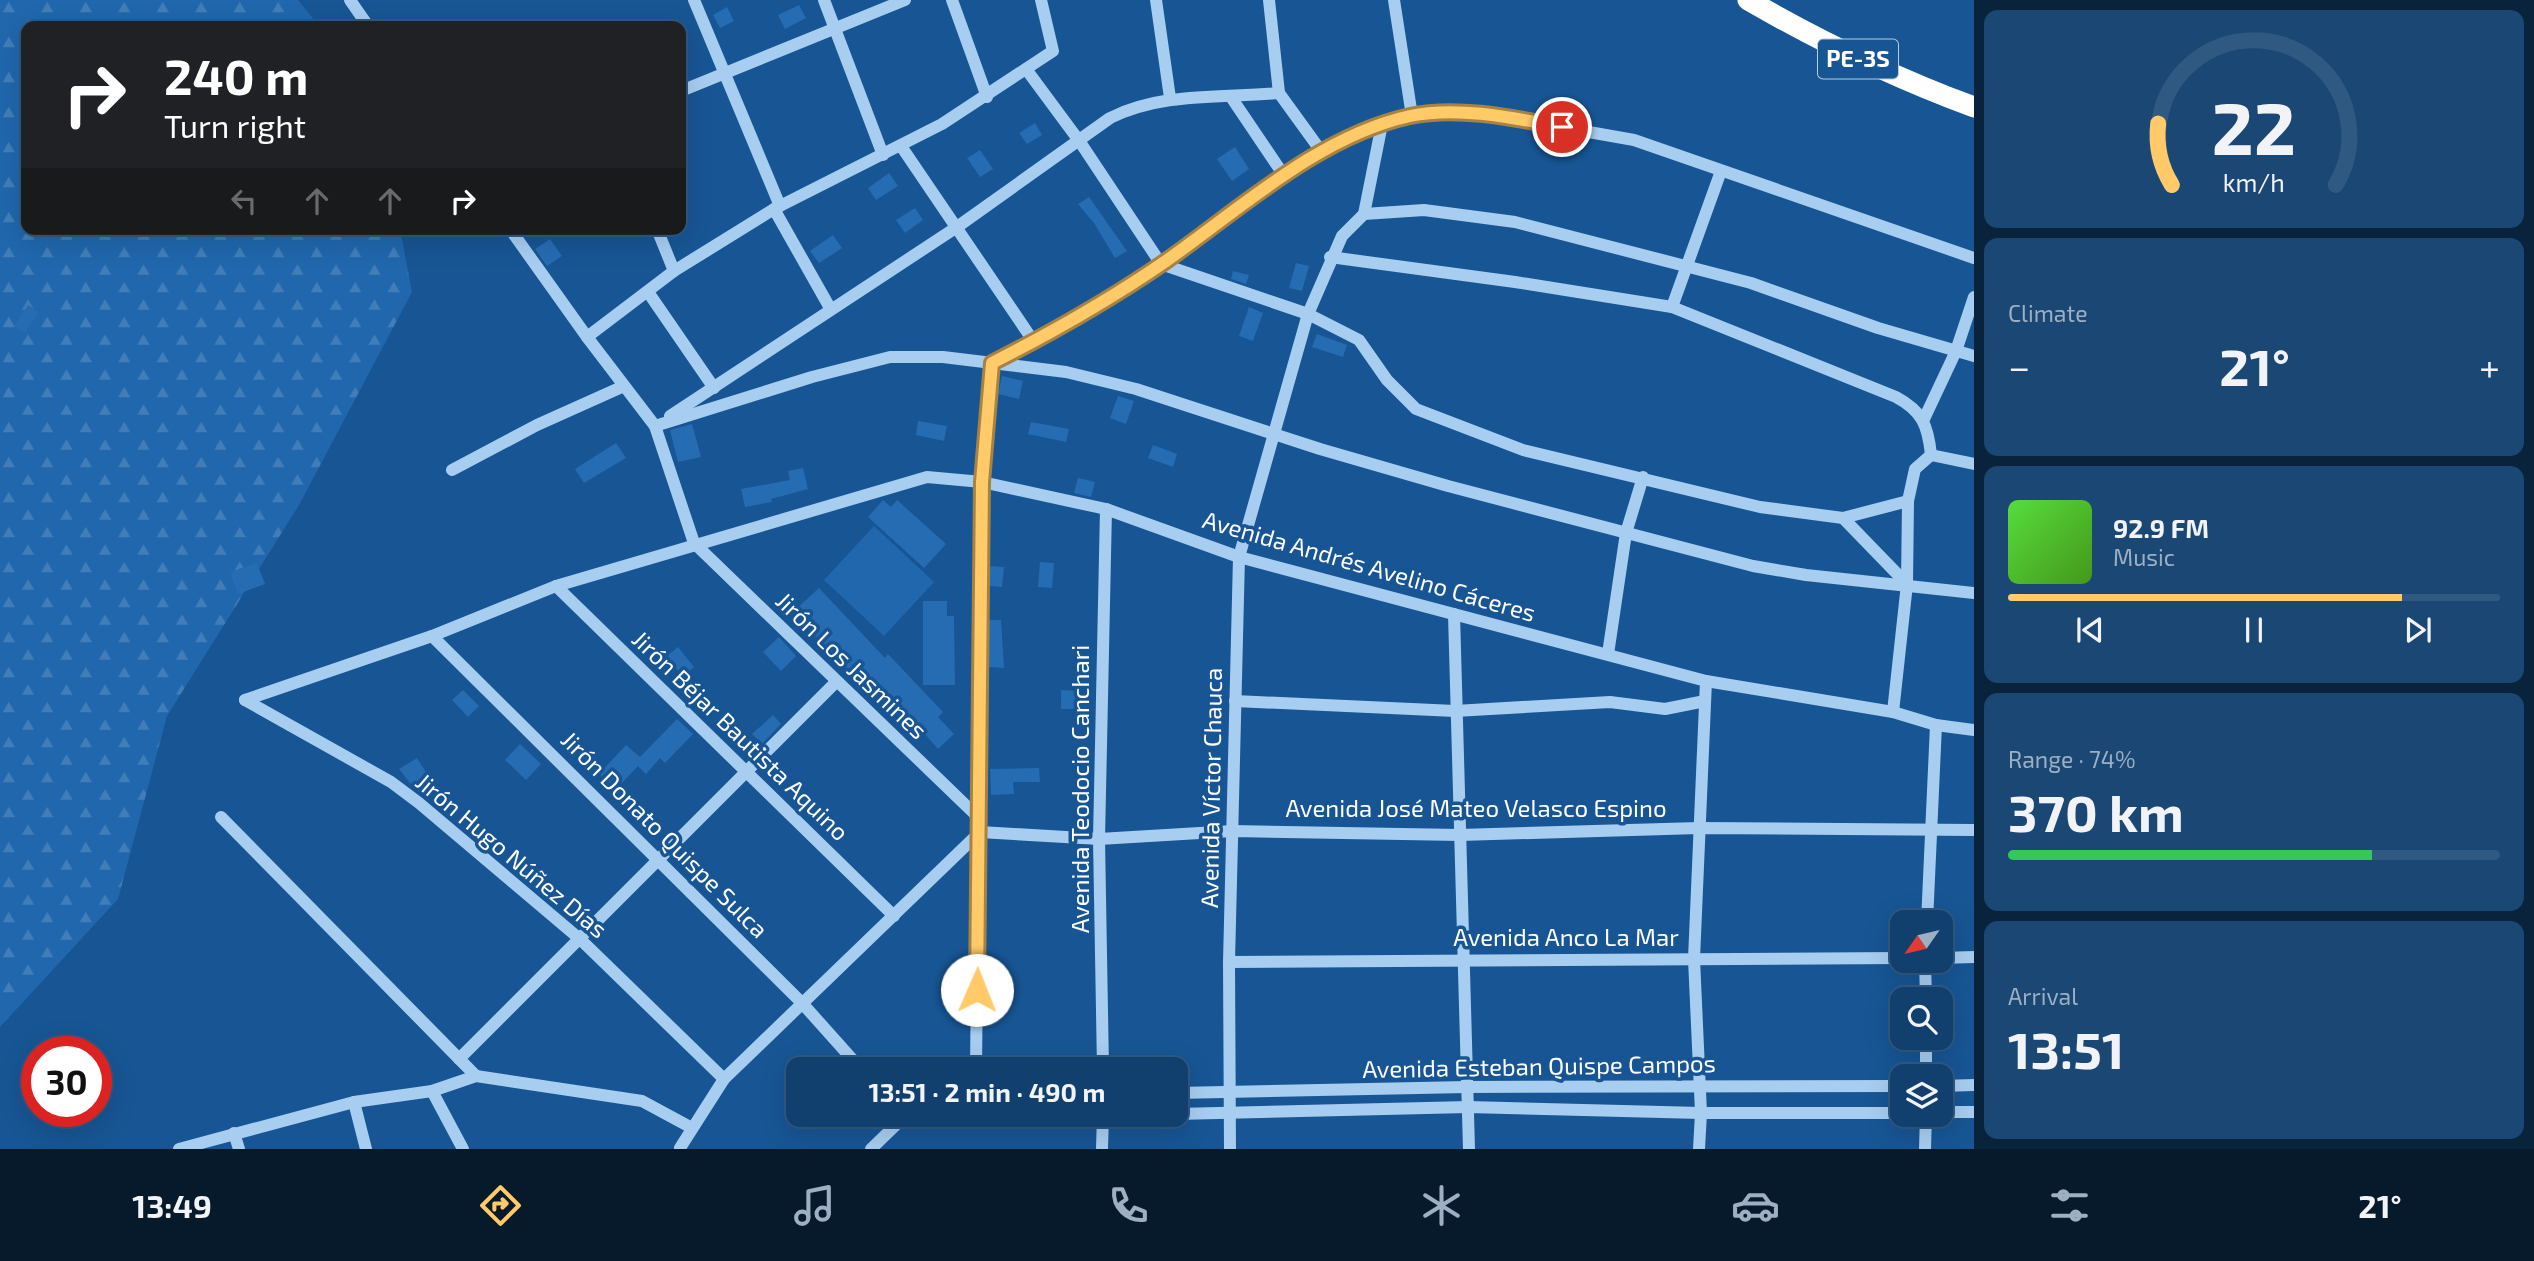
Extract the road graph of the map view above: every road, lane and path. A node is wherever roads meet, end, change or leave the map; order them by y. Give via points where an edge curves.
1 (350, 0) edge
2 (694, 0) edge
3 (824, 0) edge
4 (905, 0) edge
5 (952, 0) edge
6 (1041, 0) edge
7 (1156, 0) edge
8 (1269, 0) edge
9 (1394, 0) edge
10 (1748, 0) edge
11 (365, 21) edge
12 (836, 28) junction
13 (1026, 69) junction
14 (726, 73) junction
15 (686, 89) edge
16 (1279, 93) junction
17 (987, 97) junction
18 (1231, 97) junction
19 (1170, 98) junction
20 (1974, 107) edge
21 (1412, 116) junction
22 (1382, 124) junction
23 (1080, 142) junction
24 (901, 146) junction
25 (1321, 151) junction
26 (883, 155) junction
27 (1721, 171) junction
28 (1285, 177) junction
29 (777, 207) junction
30 (1364, 214) junction
31 (957, 227) junction
32 (514, 235) edge
33 (659, 235) edge
34 (1330, 257) junction
35 (1974, 258) edge
36 (1161, 264) junction
37 (1685, 266) junction
38 (674, 271) junction
39 (648, 292) junction
40 (1974, 297) edge
41 (1672, 307) junction
42 (830, 309) junction
43 (1308, 314) junction
44 (587, 337) junction
45 (1034, 342) junction
46 (1956, 351) junction
47 (1974, 356) edge
48 (992, 363) junction
49 (624, 386) junction
50 (714, 388) junction
51 (1924, 419) junction
52 (655, 426) junction
53 (1276, 432) junction
54 (1931, 454) junction
55 (1974, 464) edge
56 (452, 470) dead end
57 (1643, 477) junction
58 (982, 482) junction
59 (1908, 501) junction
60 (1106, 509) junction
61 (1843, 518) junction
62 (1626, 533) junction
63 (694, 543) junction
64 (1239, 557) junction
65 (1907, 584) junction
66 (556, 586) junction
67 (1974, 593) edge
68 (1454, 614) junction
69 (432, 636) junction
70 (1608, 654) junction
71 (1706, 681) junction
72 (836, 682) junction
73 (245, 700) joint
74 (1235, 701) junction
75 (1705, 701) junction
76 (1455, 711) junction
77 (1893, 712) junction
78 (1936, 725) junction
79 (1974, 730) edge
80 (747, 769) junction
81 (221, 817) dead end
82 (979, 818) junction
83 (1699, 828) junction
84 (1974, 830) edge
85 (1233, 831) junction
86 (980, 832) junction
87 (1932, 832) junction
88 (1460, 835) junction
89 (1099, 839) junction
90 (659, 858) junction
91 (1928, 910) edge
92 (894, 916) junction
93 (581, 940) junction
94 (1974, 957) edge
95 (1466, 958) junction
96 (1890, 958) edge
97 (1953, 958) edge
98 (1694, 959) junction
99 (1229, 962) junction
100 (802, 1003) junction
101 (850, 1057) edge
102 (975, 1057) edge
103 (1103, 1057) edge
104 (459, 1059) junction
105 (476, 1076) junction
106 (724, 1079) junction
107 (1974, 1085) edge
108 (1699, 1086) junction
109 (1890, 1086) edge
110 (1953, 1086) edge
111 (1467, 1087) junction
112 (432, 1091) junction
113 (1188, 1093) edge
114 (1229, 1093) junction
115 (354, 1102) junction
116 (1468, 1107) junction
117 (1890, 1112) edge
118 (1953, 1112) edge
119 (1974, 1112) edge
120 (1230, 1113) junction
121 (1700, 1113) junction
122 (1188, 1114) edge
123 (893, 1127) edge
124 (1103, 1127) edge
125 (1926, 1127) edge
126 (692, 1128) junction
127 (234, 1133) junction
128 (179, 1149) edge
129 (239, 1149) edge
130 (366, 1149) edge
131 (463, 1149) edge
132 (676, 1149) edge
133 (871, 1149) edge
134 (1102, 1149) edge
135 (1230, 1149) edge
136 (1469, 1149) edge
137 (1699, 1149) edge
138 (1925, 1149) edge

1 - 11 street
2 - 14 street
3 - 12 street
4 - 12 street
5 - 17 street
6 - 13 street via 1053,51
7 - 19 street
8 - 16 street
9 - 21 street
10 - 20 highway, PE-3S via 1903,81
12 - 14 street
12 - 26 street
13 - 17 street
13 - 23 street
14 - 15 street
14 - 29 street
16 - 18 street
16 - 25 street
17 - 24 street
18 - 19 street
18 - 28 street
19 - 23 street via 1137,105 1110,118
21 - 22 street
21 - 27 street via 1454,113 1634,140
22 - 25 street
22 - 30 street
23 - 31 street
23 - 36 street
24 - 26 street
24 - 31 street
25 - 28 street
26 - 29 street
27 - 35 street
27 - 37 street
28 - 36 street
29 - 38 street
29 - 42 street
30 - 34 street, Avenida Víctor Chauca via 1342,236
30 - 37 street via 1424,210 1515,222
31 - 42 street
31 - 45 street
32 - 44 street
33 - 38 street
34 - 41 street
34 - 43 street, Avenida Víctor Chauca
36 - 43 street
36 - 45 street
37 - 41 street
37 - 46 street via 1751,283
38 - 39 street
39 - 44 street
39 - 50 street
40 - 46 street
41 - 51 street via 1896,397 1915,407
42 - 50 street
43 - 53 street, Avenida Víctor Chauca
43 - 57 street via 1359,340 1387,380 1416,409 1523,450
44 - 49 street
45 - 48 street
46 - 47 street
46 - 51 street
48 - 52 street via 890,356
48 - 53 street via 1066,372 1136,389
48 - 58 street
49 - 52 street
49 - 56 street
50 - 52 street
51 - 54 street
52 - 63 street
53 - 62 street via 1448,486
53 - 64 street, Avenida Víctor Chauca
54 - 55 street
54 - 59 street via 1915,469
57 - 61 street via 1760,507
57 - 62 street
58 - 60 street, Avenida Andrés Avelino Cáceres
58 - 63 street, Avenida Andrés Avelino Cáceres via 927,477
58 - 82 street
59 - 61 street
59 - 65 street
60 - 64 street, Avenida Andrés Avelino Cáceres
60 - 89 street, Avenida Teodocio Canchari
61 - 65 street
62 - 65 street via 1753,566 1874,584
62 - 70 street
63 - 66 street, Avenida Andrés Avelino Cáceres
63 - 72 street, Jirón Los Jasmines
64 - 68 street, Avenida Andrés Avelino Cáceres
64 - 74 street, Avenida Víctor Chauca
65 - 67 street
65 - 77 street
66 - 69 street, Avenida Andrés Avelino Cáceres
66 - 80 street, Jirón Béjar Bautista Aquino
68 - 70 street, Avenida Andrés Avelino Cáceres
68 - 76 street
69 - 73 street, Avenida Andrés Avelino Cáceres
69 - 90 street, Jirón Donato Quispe Sulca
70 - 71 street, Avenida Andrés Avelino Cáceres
71 - 75 street
71 - 77 street, Avenida Andrés Avelino Cáceres
72 - 80 street
72 - 82 street, Jirón Los Jasmines
73 - 93 street, Jirón Hugo Núñez Días via 391,782
74 - 76 street
74 - 85 street, Avenida Víctor Chauca
75 - 76 street via 1665,709 1610,702
75 - 83 street
76 - 88 street
77 - 78 street, Avenida Andrés Avelino Cáceres
78 - 79 street, Avenida Andrés Avelino Cáceres
78 - 87 street
80 - 90 street
80 - 92 street, Jirón Béjar Bautista Aquino
81 - 104 street
82 - 86 street
83 - 87 street, Avenida José Mateo Velasco Espino
83 - 88 street, Avenida José Mateo Velasco Espino
83 - 98 street
84 - 87 street, Avenida José Mateo Velasco Espino
85 - 88 street, Avenida José Mateo Velasco Espino
85 - 89 street, Avenida José Mateo Velasco Espino
85 - 99 street, Avenida Víctor Chauca
86 - 89 street, Avenida José Mateo Velasco Espino
86 - 92 street
86 - 102 street
87 - 91 street
88 - 95 street
89 - 103 street, Avenida Teodocio Canchari
90 - 93 street
90 - 100 street, Jirón Donato Quispe Sulca
92 - 100 street
93 - 104 street
93 - 106 street, Jirón Hugo Núñez Días
94 - 97 street
95 - 98 street, Avenida Anco La Mar
95 - 99 street, Avenida Anco La Mar
95 - 111 street
96 - 98 street, Avenida Anco La Mar
98 - 108 street
99 - 114 street, Avenida Víctor Chauca
100 - 101 street, Jirón Donato Quispe Sulca
100 - 106 street
104 - 105 street
105 - 112 street
105 - 126 street via 642,1101
106 - 126 street
107 - 110 street
108 - 109 street, Avenida Esteban Quispe Campos
108 - 111 street, Avenida Esteban Quispe Campos
108 - 121 street
111 - 114 street, Avenida Esteban Quispe Campos
111 - 116 street
112 - 115 street
112 - 131 street
113 - 114 street, Avenida Esteban Quispe Campos
114 - 120 street, Avenida Víctor Chauca
115 - 127 street
115 - 130 street
116 - 120 street
116 - 121 street
116 - 136 street
117 - 121 street
118 - 119 street
120 - 122 street
120 - 135 street, Avenida Víctor Chauca
121 - 137 street
123 - 133 street
124 - 134 street
125 - 138 street
126 - 132 street
127 - 128 street
127 - 129 street

